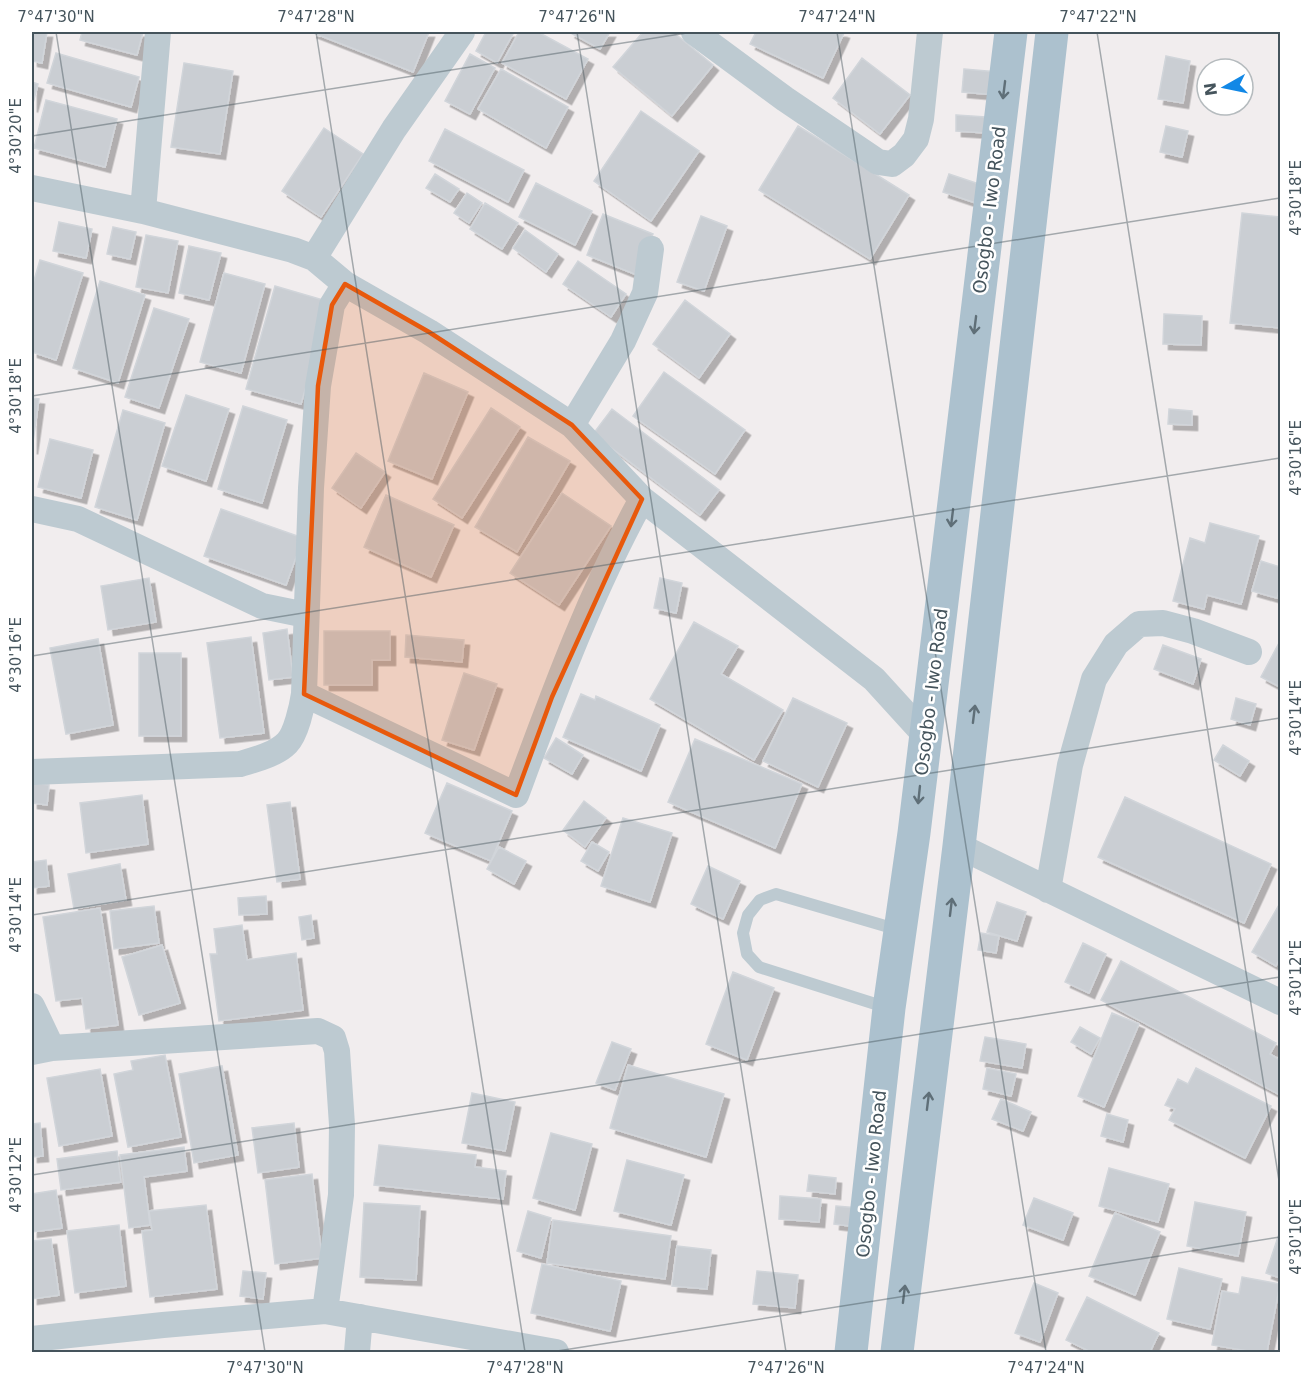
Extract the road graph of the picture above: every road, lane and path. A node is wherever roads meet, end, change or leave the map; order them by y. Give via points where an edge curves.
1 (158, 32) edge
2 (462, 32) edge
3 (694, 32) edge
4 (930, 32) edge
5 (1011, 32) edge
6 (1052, 32) edge
7 (32, 188) edge
8 (143, 212) junction
9 (651, 249) dead end
10 (314, 258) junction
11 (345, 284) junction
12 (572, 425) junction
13 (642, 499) junction
14 (32, 509) edge
15 (306, 615) junction
16 (1249, 652) dead end
17 (304, 694) junction
18 (926, 735) junction
19 (32, 772) edge
20 (958, 846) junction
21 (1048, 890) junction
22 (900, 930) junction
23 (1281, 1002) edge
24 (32, 1006) edge
25 (889, 1008) junction
26 (42, 1050) edge
27 (325, 1311) junction
28 (360, 1317) junction
29 (32, 1339) edge
30 (357, 1353) edge
31 (556, 1353) edge
32 (851, 1353) edge
33 (897, 1353) edge

1 - 8 street
2 - 10 street via 394,129
3 - 4 street via 878,162 892,164 916,139
5 -> 18 main road, Osogbo - Iwo Road
20 -> 6 main road
7 - 8 street
8 - 10 street
9 - 12 street via 645,293 623,341
10 - 11 street
11 - 12 street via 429,332
11 - 15 street via 332,305 318,386
12 - 13 street
13 - 17 street via 621,537 556,686 516,795
13 - 18 street via 874,679
14 - 15 street via 78,519 262,606
15 - 17 street
16 - 21 street via 1163,622 1139,624 1116,644 1094,679 1070,765
17 - 19 street via 288,742 266,756 240,764
18 -> 22 main road, Osogbo - Iwo Road
20 - 21 street
33 -> 20 main road
21 - 23 street
22 - 25 main road, Osogbo - Iwo Road
22 - 25 lane via 776,894 760,900 748,915 743,933 747,954 759,967
24 - 26 street
25 - 32 main road, Osogbo - Iwo Road
26 - 27 street via 318,1031 333,1038 342,1125 341,1195
27 - 28 street
27 - 29 street
28 - 30 street
28 - 31 street

